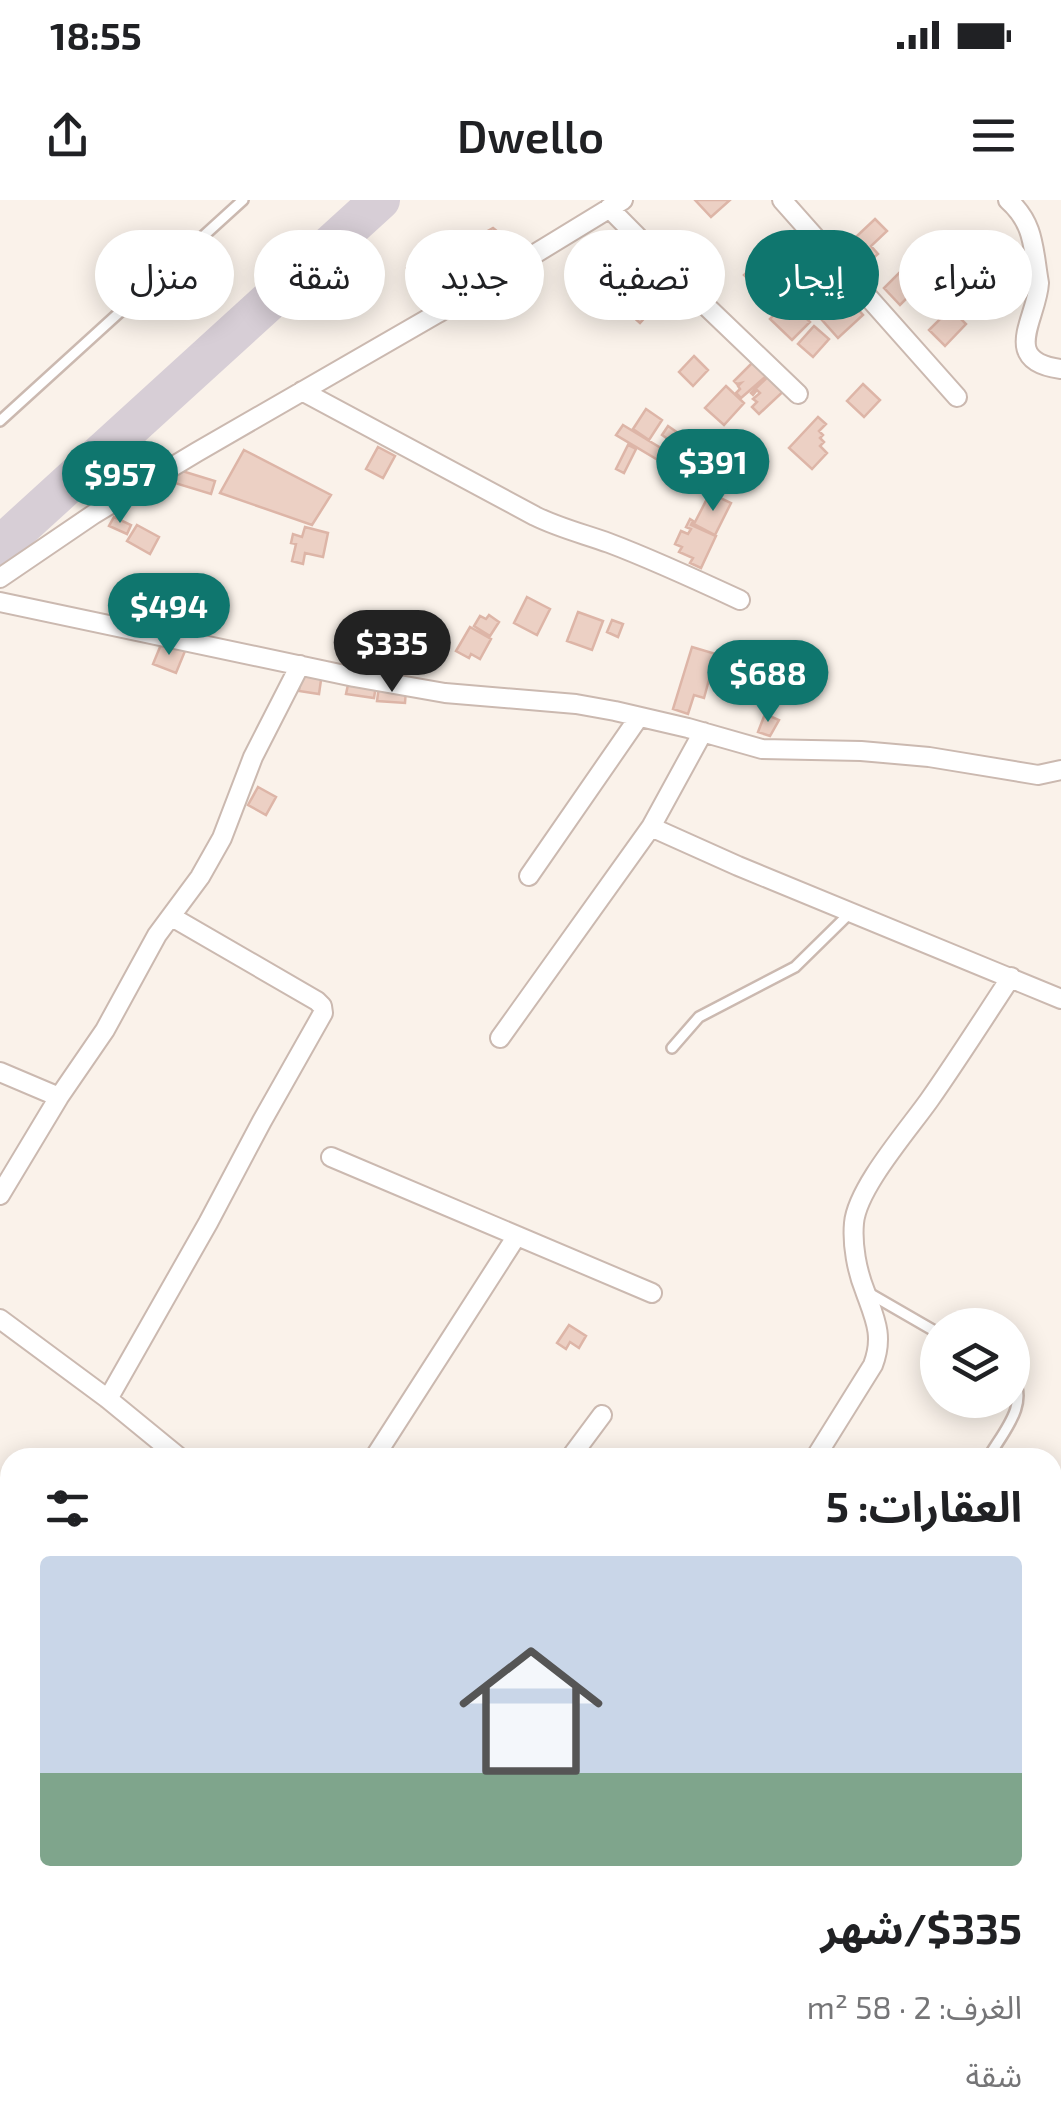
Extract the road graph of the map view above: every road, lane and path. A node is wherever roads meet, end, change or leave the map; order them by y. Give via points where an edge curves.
1 (243, 200) edge
2 (782, 200) edge
3 (1008, 200) edge
4 (616, 204) edge
5 (1061, 369) edge
6 (302, 391) junction
7 (798, 394) dead end
8 (957, 397) dead end
9 (0, 421) edge
10 (0, 578) edge
11 (740, 600) dead end
12 (0, 602) edge
13 (300, 665) junction
14 (640, 716) junction
15 (703, 732) junction
16 (1061, 770) edge
17 (652, 826) junction
18 (529, 876) dead end
19 (852, 912) junction
20 (172, 917) junction
21 (1011, 977) junction
22 (1061, 998) edge
23 (500, 1038) dead end
24 (672, 1048) dead end
25 (0, 1072) edge
26 (60, 1096) junction
27 (331, 1157) dead end
28 (0, 1195) edge
29 (516, 1237) junction
30 (864, 1290) junction
31 (652, 1293) dead end
32 (0, 1319) edge
33 (920, 1323) edge
34 (108, 1399) junction
35 (602, 1414) dead end
36 (1011, 1418) edge
37 (166, 1448) edge
38 (380, 1448) edge
39 (577, 1448) edge
40 (821, 1448) edge
41 (994, 1448) edge

1 - 9 lane
2 - 8 street
3 - 5 street via 1032,234 1038,283 1026,350
4 - 6 street
4 - 7 street
6 - 10 street
6 - 11 street via 550,523
12 - 13 street
13 - 14 street via 445,694
13 - 20 street via 252,756 222,838
14 - 15 street
14 - 18 street
15 - 16 street via 762,749 928,757 1038,774
15 - 17 street
17 - 19 street
17 - 23 street
19 - 21 street
19 - 24 lane via 795,967 699,1017
20 - 26 street
20 - 34 street via 317,1000 324,1013
21 - 22 street
21 - 30 street via 856,1210 855,1254
25 - 26 street
26 - 28 street
27 - 29 street
29 - 31 street
29 - 38 street
30 - 33 lane
30 - 40 street via 879,1348
32 - 34 street
34 - 37 street
35 - 39 street
36 - 41 lane

